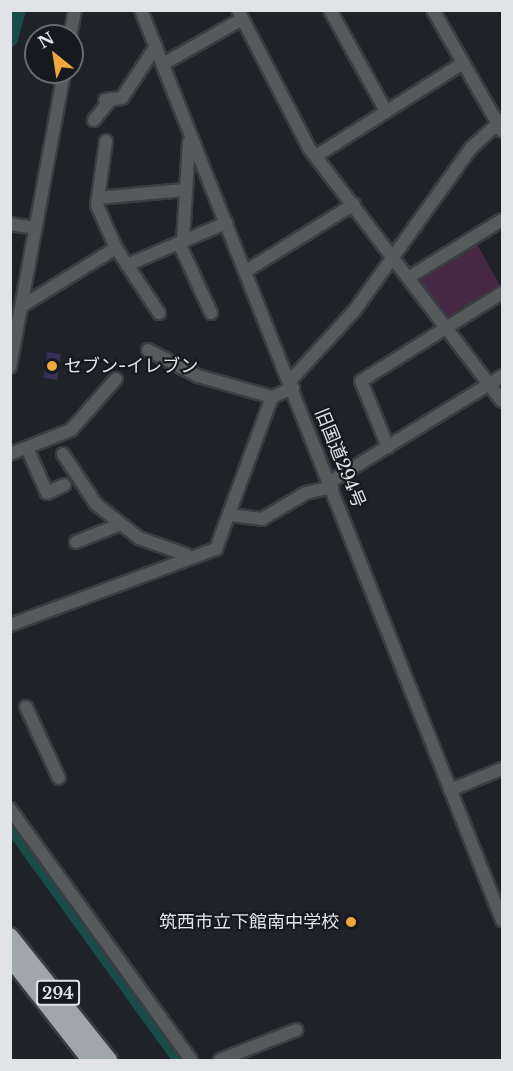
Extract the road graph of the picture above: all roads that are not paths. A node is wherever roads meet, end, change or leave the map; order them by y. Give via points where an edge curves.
1 (141, 10) edge
2 (330, 10) edge
3 (433, 10) edge
4 (240, 15) edge
5 (156, 46) junction
6 (463, 63) junction
7 (163, 64) junction
8 (62, 84) edge
9 (386, 111) junction
10 (94, 120) dead end
11 (501, 125) edge
12 (106, 141) dead end
13 (189, 142) dead end
14 (316, 156) junction
15 (197, 164) dead end
16 (185, 169) junction
17 (184, 190) junction
18 (98, 198) junction
19 (354, 204) junction
20 (502, 220) edge
21 (226, 223) junction
22 (10, 224) edge
23 (36, 228) junction
24 (181, 242) junction
25 (116, 248) junction
26 (396, 255) junction
27 (127, 265) junction
28 (246, 271) junction
29 (411, 276) junction
30 (502, 293) edge
31 (22, 306) junction
32 (159, 313) dead end
33 (211, 313) dead end
34 (448, 327) junction
35 (148, 350) dead end
36 (10, 367) edge
37 (502, 376) edge
38 (116, 379) dead end
39 (292, 384) junction
40 (489, 385) junction
41 (272, 397) junction
42 (502, 401) edge
43 (388, 447) junction
44 (27, 448) junction
45 (10, 454) edge
46 (63, 454) dead end
47 (64, 485) dead end
48 (331, 485) junction
49 (230, 514) junction
50 (121, 524) junction
51 (76, 542) dead end
52 (187, 555) junction
53 (10, 625) edge
54 (26, 707) dead end
55 (502, 769) edge
56 (59, 778) dead end
57 (450, 790) junction
58 (10, 809) edge
59 (502, 920) edge
60 (10, 936) edge
61 (14, 966) edge
62 (296, 1030) dead end
63 (90, 1060) edge
64 (110, 1060) edge
65 (191, 1060) edge
66 (220, 1060) edge

1 - 5 street, 旧国道294号
2 - 9 street
3 - 6 street
4 - 7 street
4 - 14 street
5 - 7 street, 旧国道294号
5 - 10 street via 122,98 108,100
6 - 9 street
6 - 11 street
7 - 21 street, 旧国道294号
8 - 23 street
9 - 14 street
11 - 26 street via 471,148
12 - 18 street
13 - 16 street
14 - 19 street
15 - 16 street
16 - 17 street
17 - 18 street
17 - 24 street
18 - 25 street via 99,217
19 - 26 street
19 - 28 street
20 - 29 street
21 - 24 street
21 - 28 street, 旧国道294号
22 - 23 street
23 - 31 street
24 - 27 street
24 - 33 street
25 - 27 street
25 - 31 street
26 - 29 street
26 - 39 street
27 - 32 street
28 - 39 street, 旧国道294号
29 - 34 street
30 - 34 street
31 - 36 street
34 - 40 street
34 - 43 street via 361,381
35 - 41 street via 198,376
37 - 40 street
38 - 44 street via 71,430
39 - 41 street
39 - 48 street, 旧国道294号
40 - 42 street
40 - 43 street
41 - 49 street via 252,441
43 - 48 street
44 - 45 street
44 - 47 street via 47,493
46 - 50 street via 96,504
48 - 49 street via 306,493 262,519
48 - 57 street, 旧国道294号
49 - 52 street via 216,549
50 - 51 street
50 - 52 street via 139,538
52 - 53 street
54 - 56 street
55 - 57 street
57 - 59 street, 旧国道294号
58 - 65 street
60 - 64 highway, 294
61 - 63 highway, 294
62 - 66 street

